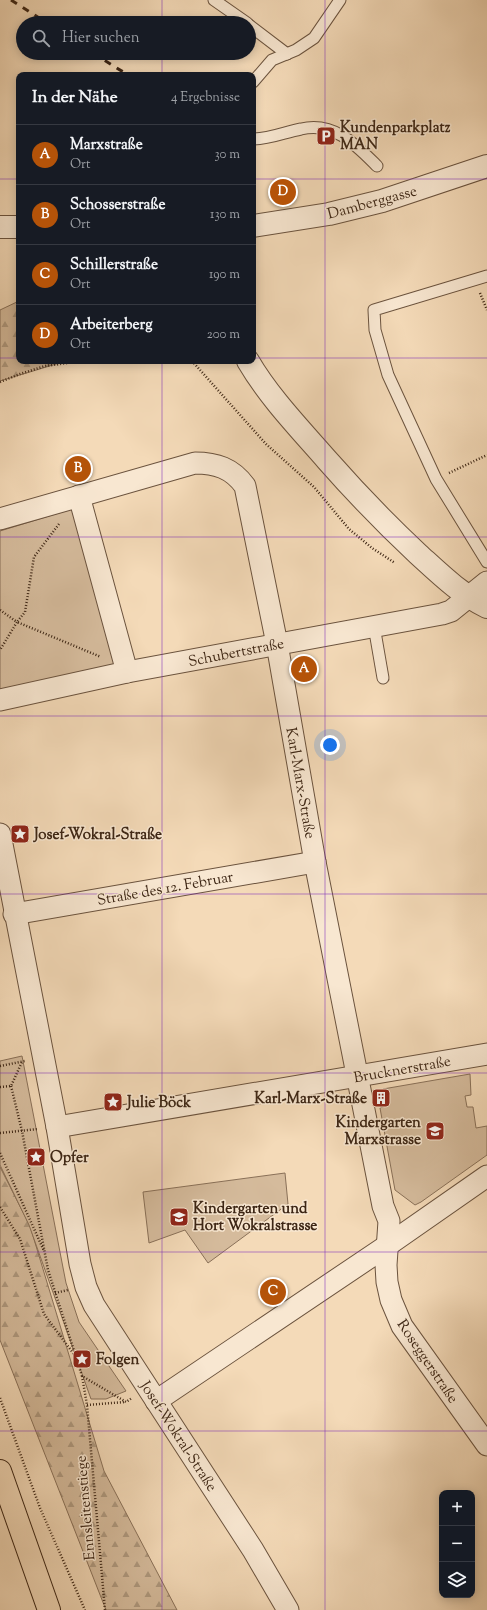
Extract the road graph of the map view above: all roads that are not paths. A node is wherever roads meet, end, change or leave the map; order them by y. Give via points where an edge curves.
1 (214, 0) edge
2 (340, 0) edge
3 (237, 16) edge
4 (256, 30) edge
5 (288, 54) junction
6 (256, 78) edge
7 (256, 139) edge
8 (377, 166) dead end
9 (487, 166) edge
10 (256, 226) edge
11 (0, 227) edge
12 (16, 227) edge
13 (487, 276) edge
14 (250, 364) edge
15 (79, 496) junction
16 (0, 520) edge
17 (487, 562) edge
18 (487, 582) edge
19 (478, 603) edge
20 (374, 626) junction
21 (277, 644) junction
22 (126, 672) junction
23 (383, 678) dead end
24 (0, 700) edge
25 (0, 834) edge
26 (315, 862) junction
27 (14, 914) junction
28 (487, 1054) edge
29 (356, 1077) junction
30 (57, 1127) junction
31 (487, 1176) edge
32 (388, 1245) junction
33 (152, 1396) junction
34 (487, 1445) edge
35 (0, 1471) edge
36 (49, 1610) edge
37 (288, 1610) edge

1 - 3 lane
2 - 5 lane via 314,38
4 - 5 lane
5 - 6 lane via 272,60
7 - 8 lane via 277,136 302,128 332,130 354,143
9 - 10 street, Damberggasse via 382,201 330,214
11 - 12 street
13 - 17 lane via 374,310 375,330 388,375 436,479
14 - 19 street via 280,405 353,490 447,581
15 - 16 street
15 - 21 street, Karl-Marx-Straße via 195,463 211,463 228,469 238,477 246,491
15 - 22 street
18 - 19 street, Schubertstraße
19 - 20 street, Schubertstraße via 442,614
20 - 21 street, Schubertstraße
20 - 23 lane
21 - 22 street, Schubertstraße
21 - 26 street, Karl-Marx-Straße
22 - 24 street, Schubertstraße
25 - 27 street, Josef-Wokral-Straße
26 - 27 street, Straße des 12. Februar
26 - 29 street, Karl-Marx-Straße
27 - 30 street, Josef-Wokral-Straße
28 - 29 street, Brucknerstraße
29 - 30 street, Brucknerstraße
29 - 32 street, Karl-Marx-Straße via 383,1206 389,1221
30 - 33 street, Josef-Wokral-Straße via 86,1287 94,1305
31 - 32 street
32 - 33 street
32 - 34 street, Roseggerstraße via 387,1282 391,1300 402,1326
33 - 37 street, Josef-Wokral-Straße via 253,1550
35 - 36 main road

